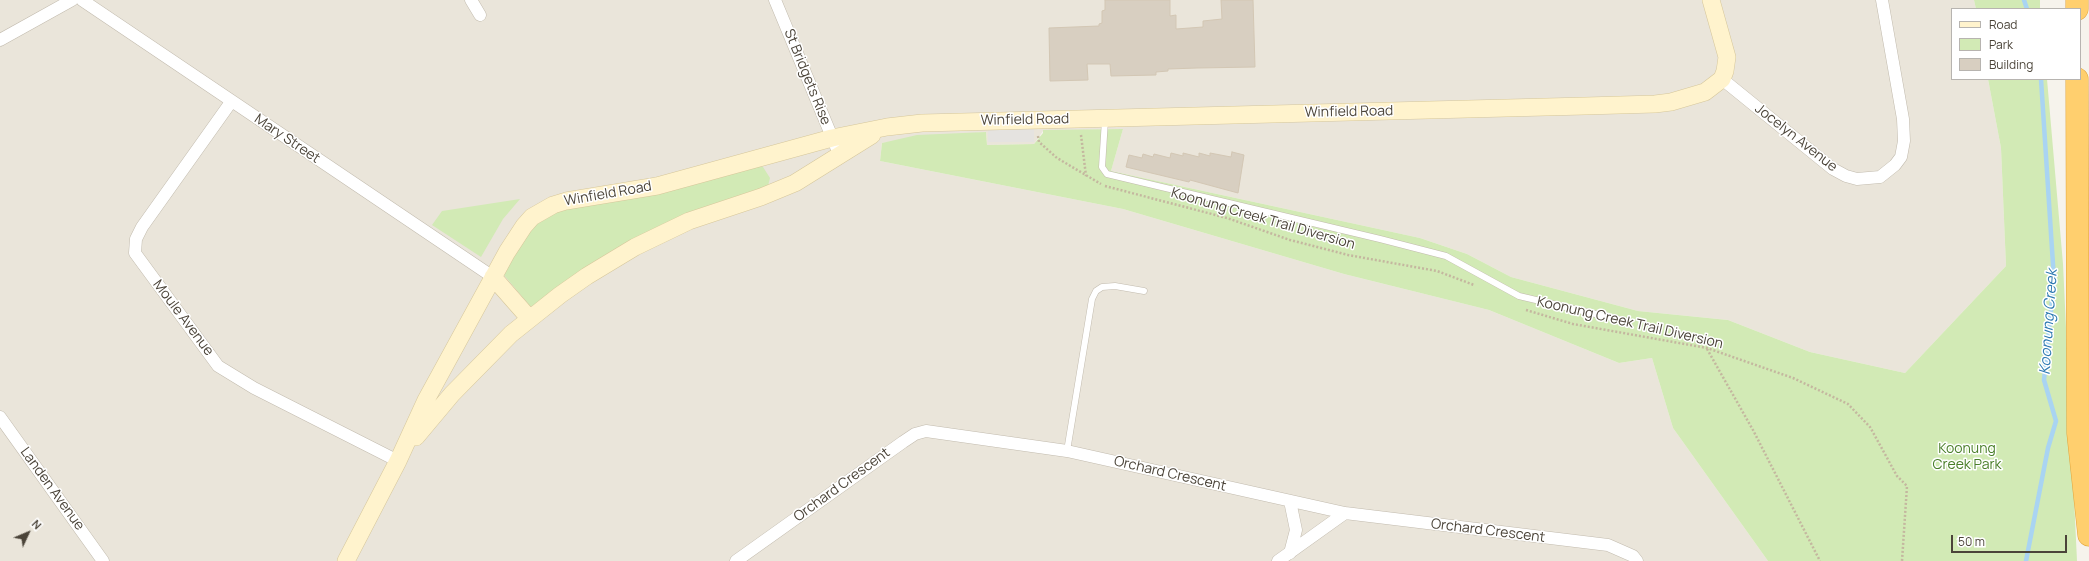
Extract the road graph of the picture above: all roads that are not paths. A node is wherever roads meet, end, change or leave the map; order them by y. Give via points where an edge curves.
1 (72, 0) edge
2 (82, 0) edge
3 (471, 0) edge
4 (775, 0) edge
5 (1711, 0) edge
6 (1882, 0) edge
7 (480, 15) dead end
8 (0, 40) edge
9 (1722, 79) junction
10 (2077, 80) edge
11 (232, 102) junction
12 (1105, 118) junction
13 (887, 127) junction
14 (832, 138) junction
15 (839, 154) junction
16 (493, 277) junction
17 (1144, 291) dead end
18 (529, 318) junction
19 (1625, 321) dead end
20 (0, 417) edge
21 (1066, 451) junction
22 (398, 461) junction
23 (1290, 501) junction
24 (1344, 513) junction
25 (2089, 535) edge
26 (1290, 553) junction
27 (103, 561) edge
28 (346, 561) edge
29 (736, 561) edge
30 (1278, 561) edge
31 (1637, 561) edge

1 - 8 street
2 - 11 street, Mary Street
3 - 7 street
4 - 14 street, St Bridgets Rise
5 - 9 street via 1727,57
6 - 9 street, Jocelyn Avenue via 1903,120 1904,141 1901,157 1888,173 1880,177 1857,179 1833,169
9 - 12 street, Winfield Road via 1696,95 1655,104
10 - 25 highway via 2078,433
11 - 16 street, Mary Street
11 - 22 street, Moule Avenue via 142,227 136,239 135,253 218,366 254,388
12 - 13 street, Winfield Road via 922,122
12 - 19 lane via 1102,167 1107,174 1446,256 1520,296
13 - 14 street, Winfield Road
13 - 15 street, Winfield Road
14 - 15 street, St Bridgets Rise
14 - 16 street, Winfield Road via 657,186 566,200 553,205 542,210 524,226
15 - 18 street, Winfield Road via 780,190 689,221 635,247 587,276
16 - 18 street
16 - 22 street, Winfield Road via 426,400
17 - 21 lane via 1115,286 1102,287 1092,299
18 - 22 street, Winfield Road via 452,394
20 - 27 street, Landen Avenue
21 - 23 street, Orchard Crescent
21 - 29 street, Orchard Crescent via 926,432 915,434
22 - 28 street, Winfield Road
23 - 24 street, Orchard Crescent
23 - 26 street via 1296,530
24 - 26 street
24 - 31 street, Orchard Crescent via 1608,545 1634,556
26 - 30 street

